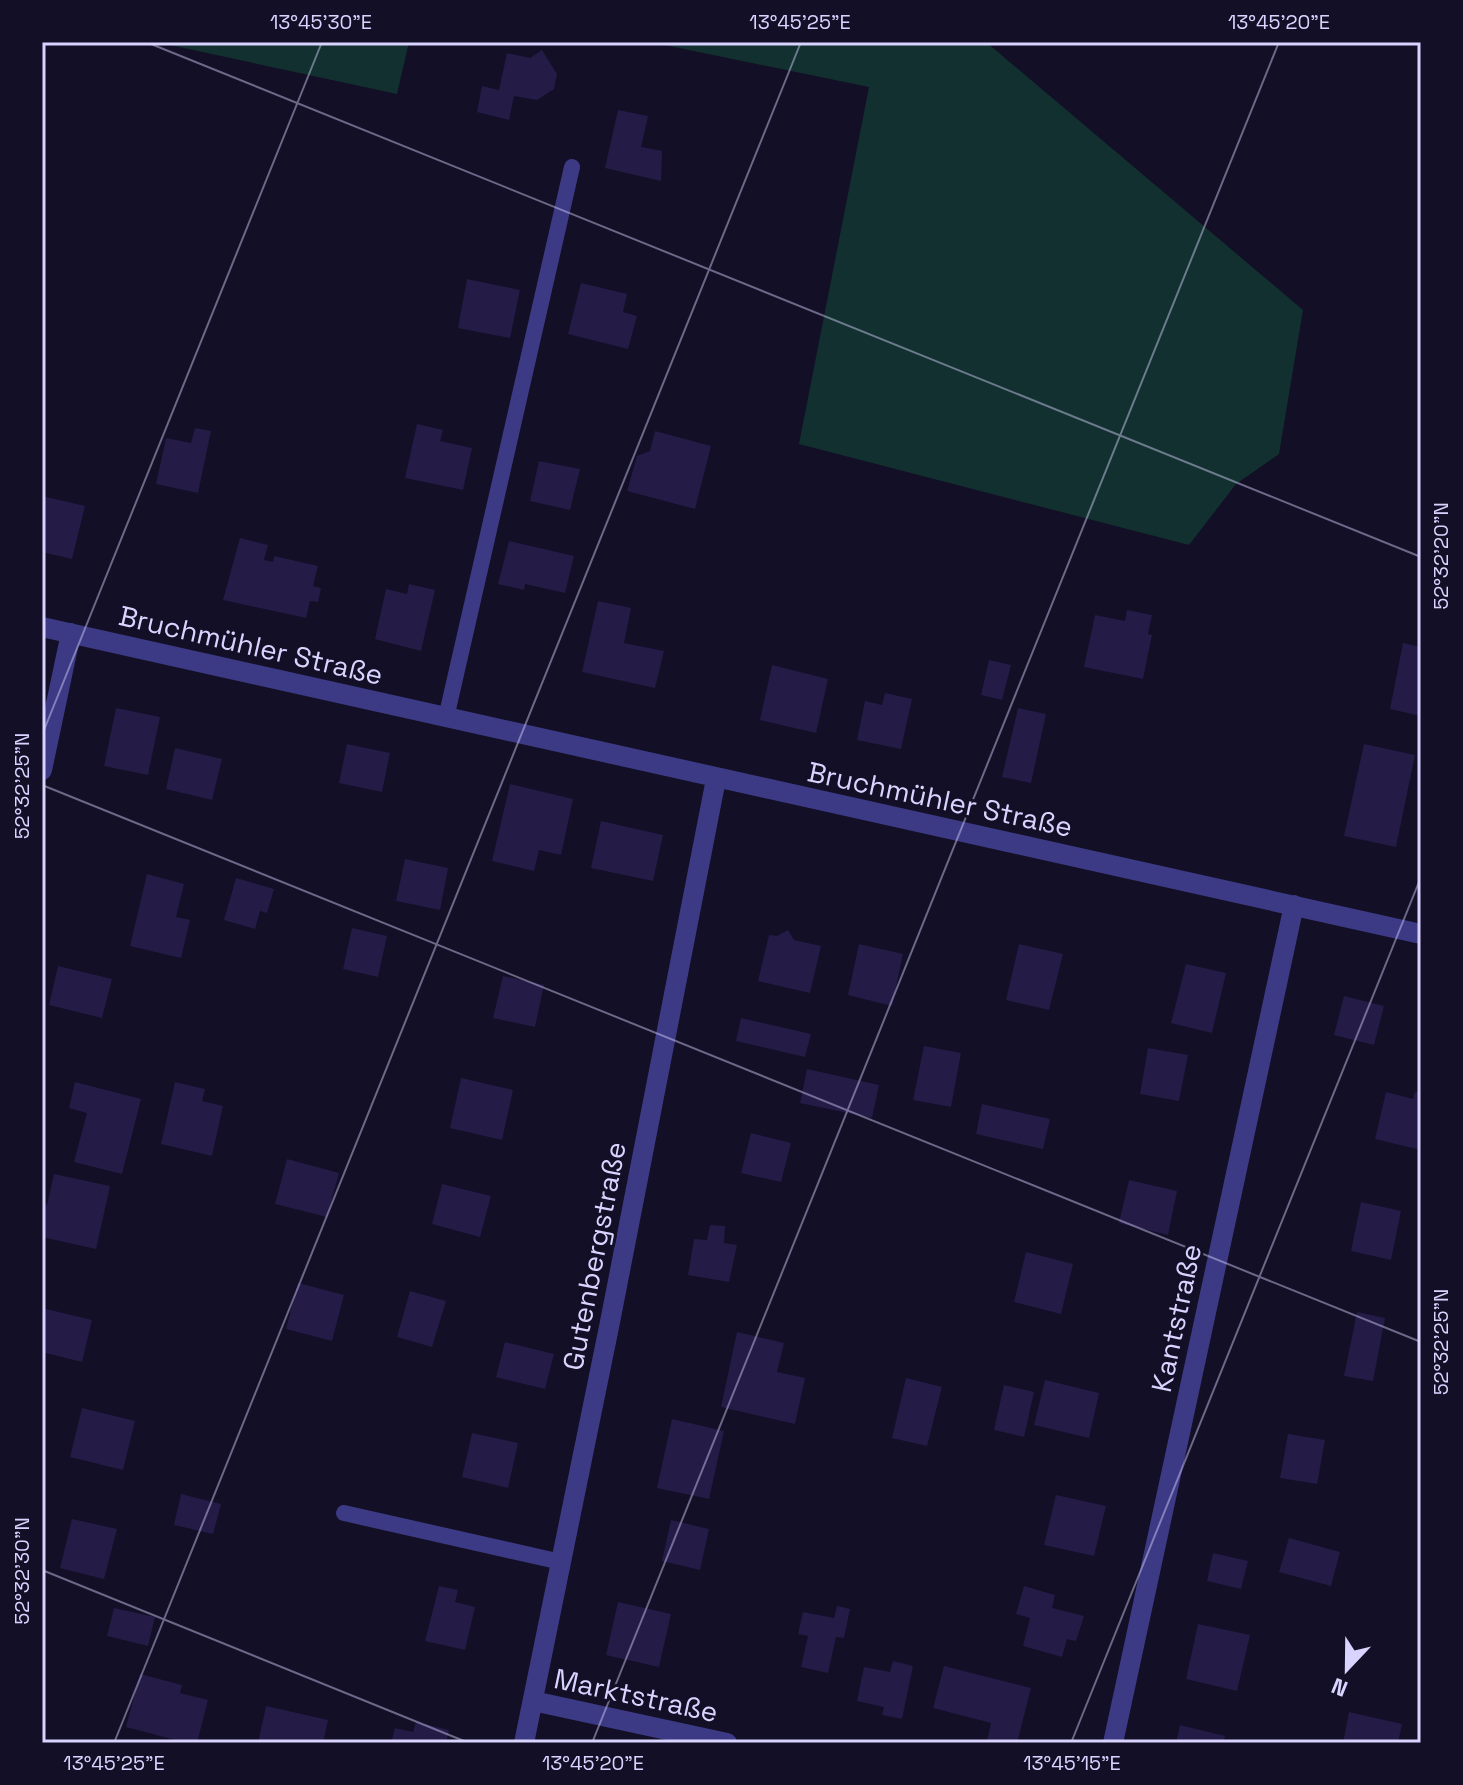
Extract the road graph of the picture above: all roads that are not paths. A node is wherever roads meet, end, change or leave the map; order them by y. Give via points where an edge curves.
1 (572, 167) dead end
2 (42, 627) edge
3 (71, 633) junction
4 (446, 718) junction
5 (42, 770) edge
6 (716, 779) junction
7 (1294, 905) junction
8 (1421, 934) edge
9 (344, 1513) dead end
10 (561, 1562) junction
11 (533, 1701) junction
12 (524, 1743) edge
13 (727, 1743) edge
14 (1113, 1743) edge

1 - 4 lane
2 - 3 street, Bruchmühler Straße
3 - 4 street, Bruchmühler Straße
3 - 5 street
4 - 6 street, Bruchmühler Straße
6 - 7 street, Bruchmühler Straße
6 - 10 street, Gutenbergstraße
7 - 8 street, Bruchmühler Straße
7 - 14 street, Kantstraße
9 - 10 lane
10 - 11 street, Gutenbergstraße
11 - 12 street, Gutenbergstraße
11 - 13 street, Marktstraße

